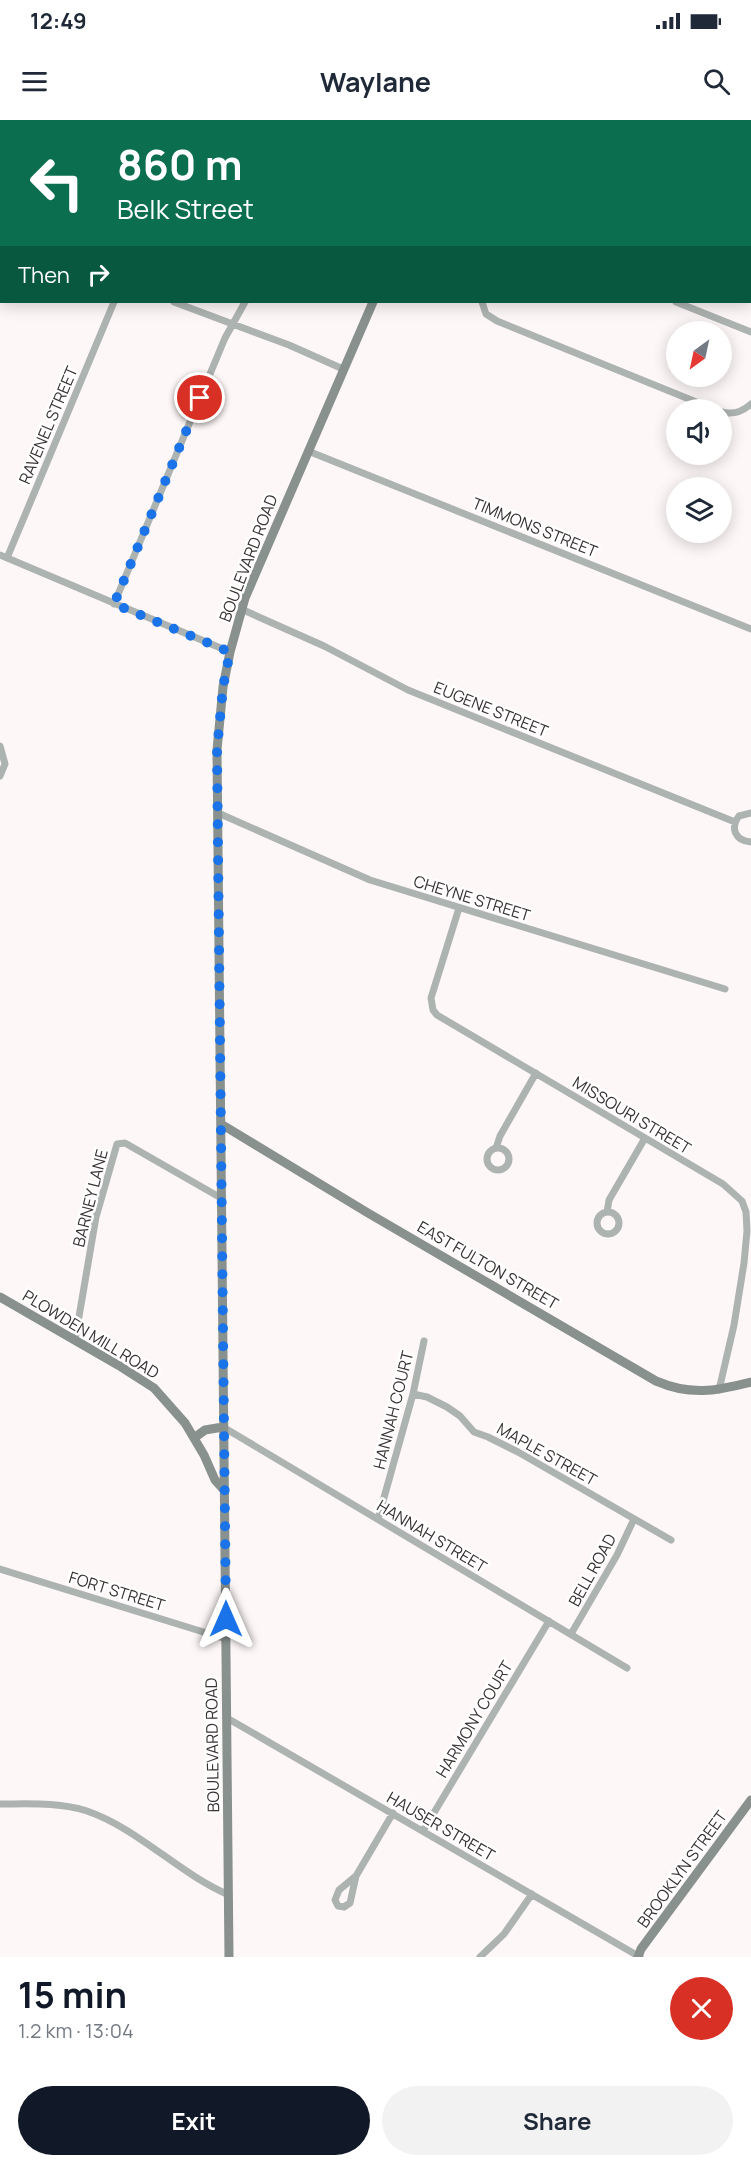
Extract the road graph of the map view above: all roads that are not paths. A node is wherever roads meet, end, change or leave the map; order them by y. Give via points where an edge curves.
1 (114, 303) edge
2 (177, 303) edge
3 (244, 303) edge
4 (373, 303) edge
5 (482, 303) edge
6 (678, 303) edge
7 (234, 324) junction
8 (751, 332) edge
9 (343, 369) junction
10 (689, 399) edge
11 (751, 404) edge
12 (732, 414) edge
13 (308, 451) junction
14 (3, 557) edge
15 (114, 604) junction
16 (242, 609) junction
17 (751, 629) edge
18 (230, 652) junction
19 (0, 746) edge
20 (0, 776) edge
21 (218, 813) junction
22 (751, 813) edge
23 (735, 822) junction
24 (751, 842) edge
25 (459, 908) junction
26 (725, 989) dead end
27 (536, 1073) junction
28 (220, 1124) junction
29 (645, 1138) junction
30 (496, 1148) dead end
31 (221, 1198) junction
32 (607, 1212) dead end
33 (0, 1297) edge
34 (75, 1340) junction
35 (424, 1341) dead end
36 (751, 1382) edge
37 (719, 1390) junction
38 (412, 1394) junction
39 (224, 1427) junction
40 (194, 1438) junction
41 (224, 1490) junction
42 (378, 1519) junction
43 (634, 1519) junction
44 (671, 1540) dead end
45 (0, 1569) edge
46 (549, 1621) junction
47 (571, 1635) junction
48 (226, 1639) junction
49 (627, 1668) dead end
50 (227, 1718) junction
51 (751, 1800) edge
52 (0, 1804) edge
53 (393, 1813) junction
54 (423, 1831) junction
55 (356, 1876) dead end
56 (532, 1894) junction
57 (229, 1895) junction
58 (229, 1957) edge
59 (480, 1957) edge
60 (639, 1957) edge

1 - 14 street, RAVENEL STREET
2 - 7 street
3 - 7 street
4 - 9 street, BOULEVARD ROAD
5 - 10 street via 486,314 497,321
6 - 8 street
7 - 9 street
7 - 15 street
9 - 13 street, BOULEVARD ROAD
11 - 12 street
13 - 16 street, BOULEVARD ROAD
13 - 17 street, TIMMONS STREET
14 - 15 street
15 - 18 street
16 - 18 street, BOULEVARD ROAD
16 - 23 street, EUGENE STREET via 408,690
18 - 21 street, BOULEVARD ROAD via 219,719
19 - 20 street via 5,764
21 - 25 street, CHEYNE STREET via 370,880
21 - 28 street, BOULEVARD ROAD
22 - 23 street via 742,814
23 - 24 street via 738,837
25 - 26 street, CHEYNE STREET
25 - 27 street, MISSOURI STREET via 434,988 433,1010 440,1018
27 - 29 street, MISSOURI STREET
27 - 30 street
28 - 31 street, BOULEVARD ROAD
28 - 37 street, EAST FULTON STREET via 656,1380 688,1391
29 - 32 street via 609,1200
29 - 37 street, MISSOURI STREET via 723,1184 744,1205 744,1263 735,1326
31 - 34 street, BARNEY LANE via 124,1143 117,1144 96,1217
31 - 39 street, BOULEVARD ROAD
33 - 34 street, PLOWDEN MILL ROAD
34 - 40 street, PLOWDEN MILL ROAD via 154,1388
35 - 38 street, HANNAH COURT
36 - 37 street, EAST FULTON STREET
38 - 42 street, HANNAH COURT
38 - 43 street, MAPLE STREET via 447,1407 471,1430 518,1452
39 - 40 street via 205,1430
39 - 41 street, BOULEVARD ROAD
39 - 42 street, HANNAH STREET
40 - 41 street, PLOWDEN MILL ROAD
41 - 48 street, BOULEVARD ROAD
42 - 46 street, HANNAH STREET
43 - 44 street, MAPLE STREET
43 - 47 street, BELL ROAD
45 - 48 street, FORT STREET
46 - 47 street, HANNAH STREET
46 - 54 street, HARMONY COURT
47 - 49 street, HANNAH STREET
48 - 50 street, BOULEVARD ROAD
50 - 53 street, HAUSER STREET
50 - 57 street, BOULEVARD ROAD
51 - 60 street, BROOKLYN STREET
52 - 57 street via 65,1806 99,1816 206,1885
53 - 54 street, HAUSER STREET
53 - 55 street
54 - 56 street, HAUSER STREET
56 - 59 street via 504,1934
56 - 60 street, HAUSER STREET
57 - 58 street, BOULEVARD ROAD

